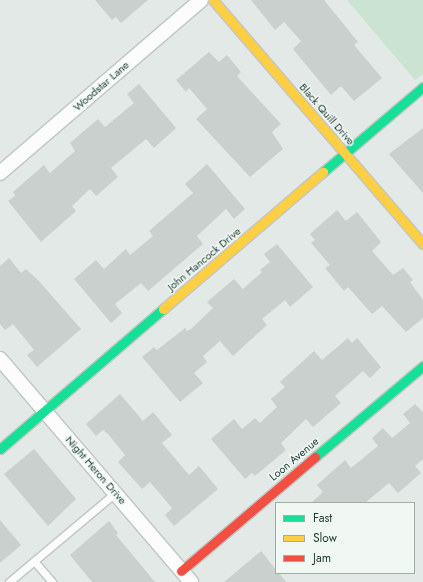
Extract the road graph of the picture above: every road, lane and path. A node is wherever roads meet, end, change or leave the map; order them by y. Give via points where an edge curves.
1 (201, 0) edge
2 (213, 0) edge
3 (423, 87) edge
4 (346, 154) junction
5 (0, 172) edge
6 (423, 244) edge
7 (0, 359) edge
8 (423, 366) edge
9 (45, 411) junction
10 (0, 449) edge
11 (115, 493) junction
12 (34, 561) junction
13 (181, 571) junction
14 (9, 582) edge
15 (52, 582) edge
16 (191, 582) edge

1 - 5 street, Woodstar Lane
2 - 4 street, Black Quill Drive
3 - 4 street, John Hancock Drive
4 - 6 street, Black Quill Drive
4 - 9 street, John Hancock Drive
7 - 9 street, Night Heron Drive
8 - 13 street, Loon Avenue
9 - 10 street, John Hancock Drive
9 - 11 street, Night Heron Drive
11 - 12 lane
11 - 13 street, Night Heron Drive
12 - 14 lane
12 - 15 lane
13 - 16 street, Night Heron Drive

